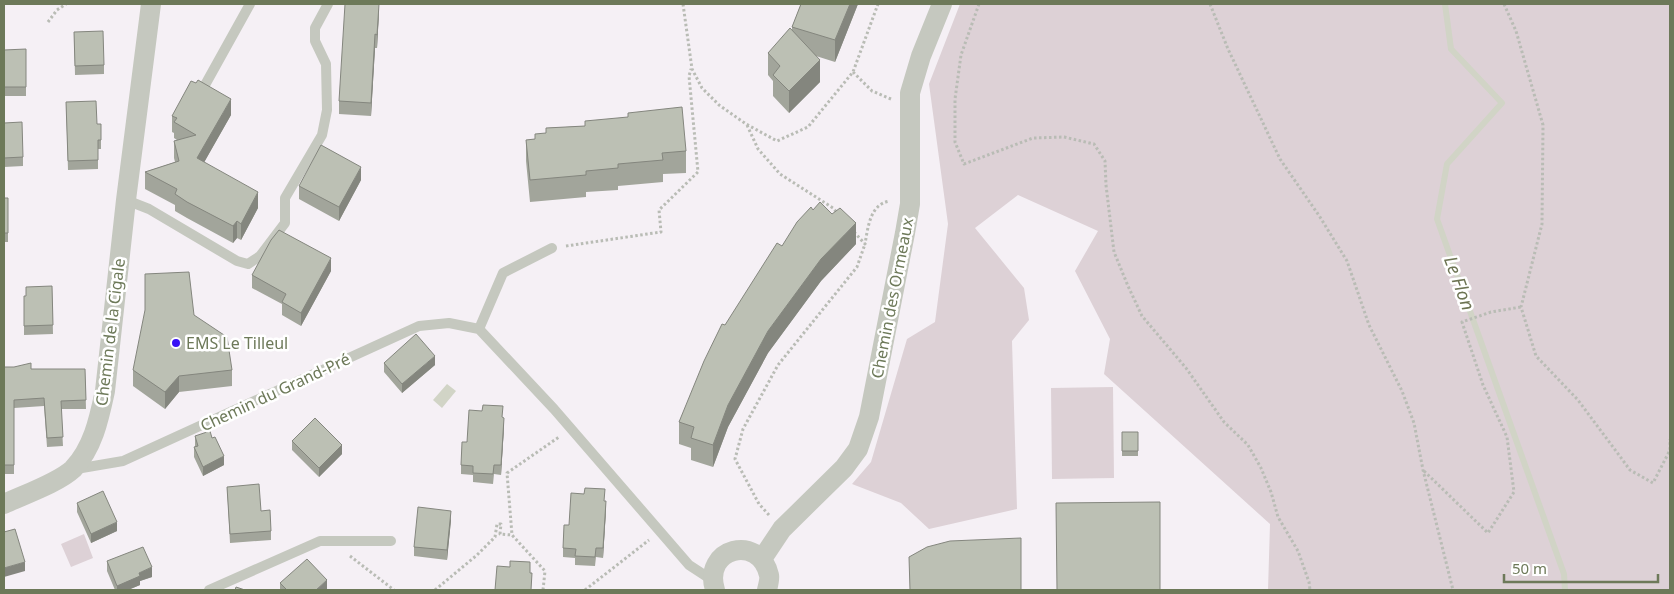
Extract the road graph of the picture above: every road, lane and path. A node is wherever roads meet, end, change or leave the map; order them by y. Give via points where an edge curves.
1 (66, 4) edge
2 (151, 4) edge
3 (250, 4) edge
4 (328, 4) edge
5 (683, 4) edge
6 (878, 4) edge
7 (942, 4) edge
8 (979, 4) edge
9 (1210, 4) edge
10 (1504, 4) edge
11 (48, 22) dead end
12 (692, 69) junction
13 (853, 72) junction
14 (205, 85) edge
15 (898, 102) dead end
16 (746, 124) junction
17 (898, 199) dead end
18 (126, 200) junction
19 (842, 218) edge
20 (853, 230) edge
21 (864, 244) junction
22 (552, 248) joint
23 (1521, 307) junction
24 (478, 329) junction
25 (571, 429) junction
26 (1670, 439) edge
27 (72, 469) junction
28 (1423, 470) junction
29 (4, 504) edge
30 (774, 520) dead end
31 (659, 532) junction
32 (512, 535) junction
33 (332, 541) junction
34 (391, 541) dead end
35 (762, 558) junction
36 (713, 585) edge
37 (209, 590) edge
38 (394, 590) edge
39 (435, 590) edge
40 (544, 590) edge
41 (585, 590) edge
42 (767, 590) edge
43 (1310, 590) edge
44 (1453, 590) edge

1 - 11 path
2 - 18 street, Chemin de la Cigale
3 - 14 lane
4 - 18 lane via 315,28 315,41 326,64 326,110 322,134 285,198 284,224 260,256 248,264 237,261 149,209
5 - 12 path
6 - 13 path
7 - 35 street, Chemin des Ormeaux via 910,93 910,204 869,417 858,449 844,468 782,529
8 - 43 path via 962,55 955,99 955,142 964,164 1033,138 1064,136 1094,144 1105,161 1114,252 1142,316 1186,368 1224,422 1248,445 1261,468 1278,517 1298,551
9 - 28 path via 1280,159 1347,260 1369,325 1414,423
10 - 23 path via 1516,31 1543,125 1542,224
12 - 16 path via 702,88 718,105
12 - 22 path via 689,76 698,172 659,210 661,232
13 - 15 path via 872,91
13 - 16 path via 808,127 778,141
16 - 19 path via 758,149 780,174
17 - 21 path via 884,202 870,216
18 - 27 street, Chemin de la Cigale via 105,391 90,446
20 - 21 path
21 - 30 path via 856,267 778,365 743,429 735,459 759,504
22 - 24 lane via 503,273
23 - 26 path via 1536,356 1578,400 1630,470 1653,483 1670,450
23 - 28 path via 1491,312 1462,322 1483,385 1507,437 1514,492 1488,534
24 - 25 lane
24 - 27 lane, Chemin du Grand-Pré via 449,323 419,326 123,461
25 - 31 lane
25 - 32 path via 506,473
27 - 29 street, Chemin de la Cigale via 55,481
28 - 44 path
31 - 36 lane via 689,565
31 - 41 path
32 - 39 path via 500,534 501,524 497,524 495,537
32 - 40 path via 545,571
33 - 34 lane
33 - 37 lane via 320,541
33 - 38 path
35 - 36 street via 746,550 731,551 716,563
35 - 42 street via 770,576

